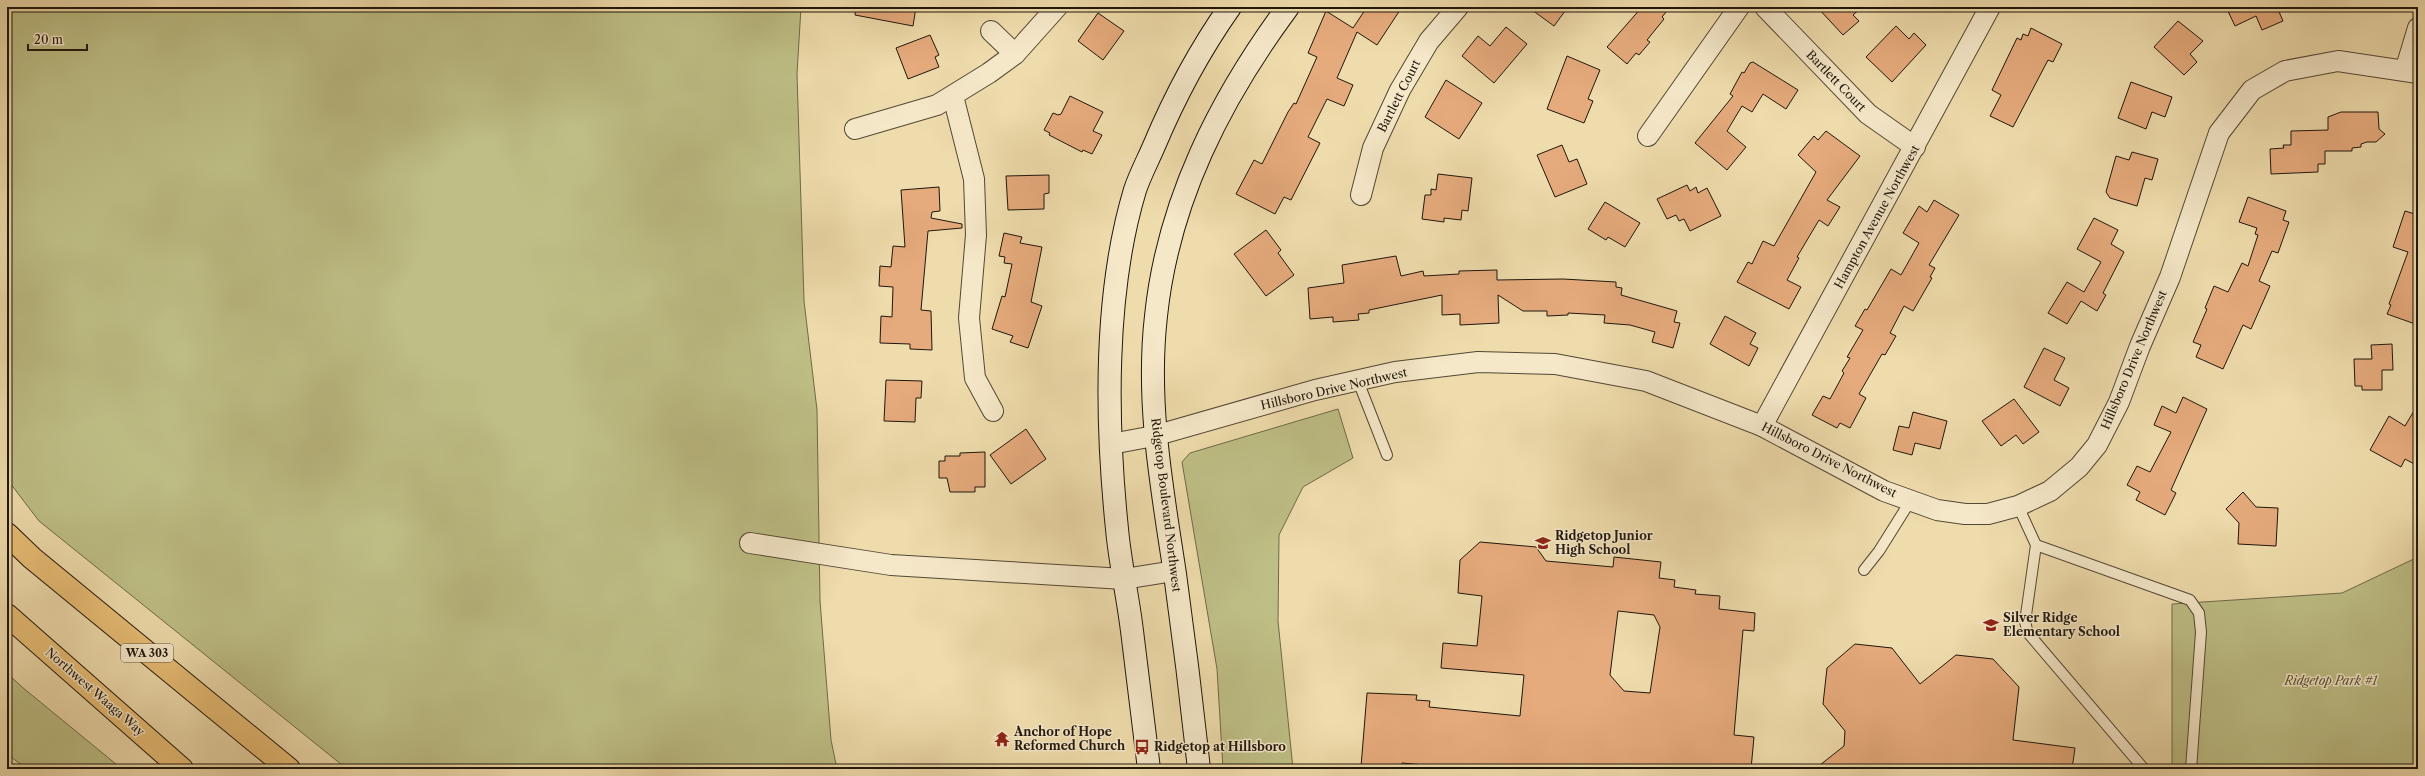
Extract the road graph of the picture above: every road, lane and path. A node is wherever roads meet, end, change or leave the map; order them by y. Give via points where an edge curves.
1 (1057, 7) edge
2 (1230, 7) edge
3 (1288, 7) edge
4 (1458, 7) edge
5 (1739, 7) edge
6 (1765, 7) edge
7 (1990, 7) edge
8 (2418, 28) edge
9 (990, 31) dead end
10 (1015, 54) junction
11 (2412, 72) edge
12 (953, 96) junction
13 (855, 129) dead end
14 (1648, 136) dead end
15 (1915, 147) junction
16 (1361, 195) dead end
17 (1358, 381) junction
18 (993, 411) dead end
19 (1762, 426) junction
20 (1154, 436) junction
21 (1111, 444) junction
22 (1387, 454) dead end
23 (1911, 500) junction
24 (2018, 506) junction
25 (7, 534) edge
26 (750, 544) dead end
27 (2036, 545) junction
28 (1174, 570) junction
29 (1864, 570) dead end
30 (1124, 579) junction
31 (7, 615) edge
32 (182, 769) edge
33 (289, 769) edge
34 (1148, 769) edge
35 (1199, 769) edge
36 (2144, 769) edge
37 (2191, 769) edge

1 - 10 street
2 - 21 main road via 1201,48 1178,91 1136,187 1120,260 1112,338
3 - 20 main road, Ridgetop Boulevard Northwest via 1258,47 1216,119 1184,191 1168,246 1155,317
4 - 16 street, Bartlett Court via 1429,41 1400,90 1374,148
5 - 14 street
6 - 15 street, Bartlett Court via 1868,114
7 - 15 street, Hampton Avenue Northwest
8 - 11 street
9 - 10 street
10 - 12 street
11 - 24 street, Hillsboro Drive Northwest via 2338,61 2285,71 2252,90 2219,133 2170,277 2119,402 2097,445 2079,467 2050,491
12 - 13 street via 937,105
12 - 18 street via 974,179 976,235 969,318 975,378
15 - 19 street, Hampton Avenue Northwest
17 - 19 street, Hillsboro Drive Northwest via 1395,372 1478,362 1555,364 1646,381
17 - 20 street, Hillsboro Drive Northwest
17 - 22 lane
19 - 23 street, Hillsboro Drive Northwest via 1884,491
20 - 21 street, Hillsboro Drive Northwest
20 - 28 main road, Ridgetop Boulevard Northwest
21 - 30 main road via 1117,531
23 - 24 street, Hillsboro Drive Northwest via 1937,510 1965,514 1988,514
23 - 29 lane via 1880,551
24 - 27 lane
25 - 33 highway, WA 303 via 32,558
26 - 30 street via 892,565
27 - 36 lane via 2025,622 2028,633
27 - 37 lane via 2190,600 2199,613 2201,632
28 - 30 street
28 - 35 main road, Ridgetop Boulevard Northwest
30 - 34 main road
31 - 32 highway, Northwest Waaga Way

